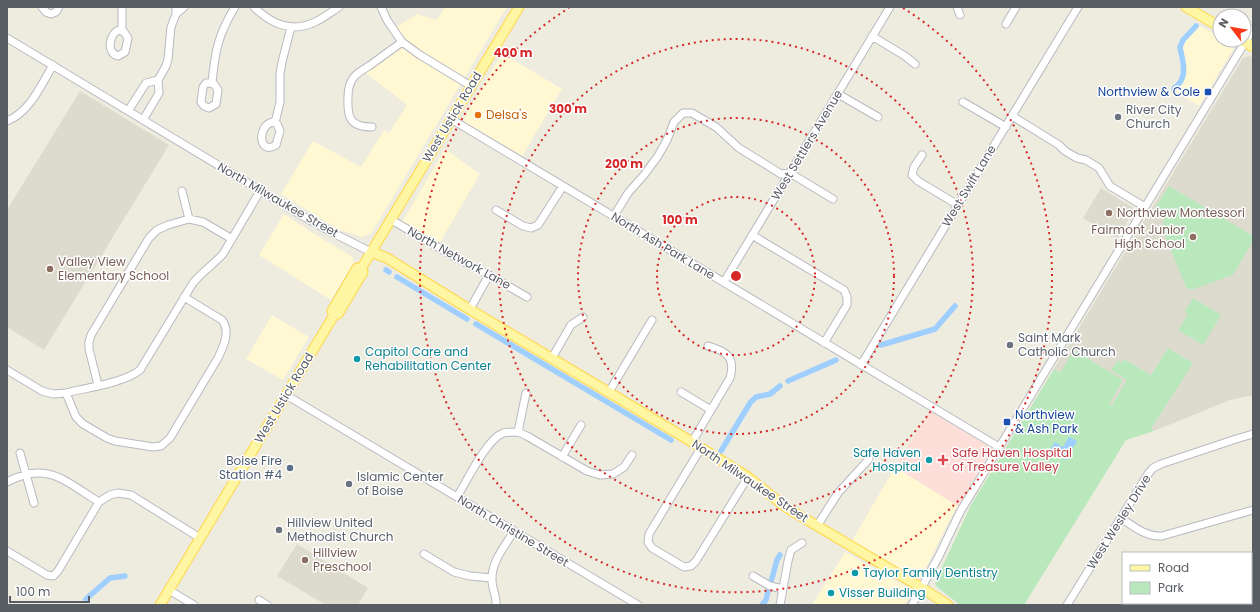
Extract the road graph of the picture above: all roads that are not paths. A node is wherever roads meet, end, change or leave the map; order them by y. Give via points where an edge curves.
1 (42, 7) edge
2 (59, 7) edge
3 (122, 7) edge
4 (184, 7) edge
5 (235, 7) edge
6 (254, 7) edge
7 (339, 7) edge
8 (381, 7) edge
9 (518, 7) edge
10 (890, 7) edge
11 (958, 7) edge
12 (1016, 7) edge
13 (1078, 7) edge
14 (1186, 7) edge
15 (176, 10) edge
16 (960, 15) dead end
17 (1212, 22) edge
18 (1006, 24) dead end
19 (291, 27) junction
20 (122, 31) dead end
21 (872, 36) junction
22 (7, 38) edge
23 (402, 42) junction
24 (1243, 48) edge
25 (915, 64) dead end
26 (53, 66) junction
27 (158, 80) junction
28 (212, 83) dead end
29 (471, 86) junction
30 (838, 94) junction
31 (963, 102) dead end
32 (128, 111) junction
33 (1012, 116) junction
34 (878, 117) dead end
35 (451, 119) junction
36 (143, 120) junction
37 (7, 121) edge
38 (275, 123) dead end
39 (1006, 126) junction
40 (372, 127) dead end
41 (922, 155) dead end
42 (790, 173) junction
43 (564, 186) junction
44 (182, 191) dead end
45 (260, 191) junction
46 (833, 199) dead end
47 (958, 205) junction
48 (1145, 207) junction
49 (496, 210) dead end
50 (614, 216) junction
51 (189, 220) junction
52 (390, 220) junction
53 (752, 235) junction
54 (232, 239) junction
55 (371, 252) junction
56 (489, 275) junction
57 (724, 282) junction
58 (184, 297) junction
59 (527, 297) dead end
60 (470, 309) junction
61 (583, 316) dead end
62 (652, 320) dead end
63 (824, 343) junction
64 (708, 346) dead end
65 (552, 358) junction
66 (861, 365) junction
67 (7, 370) edge
68 (98, 385) junction
69 (609, 392) junction
70 (681, 392) dead end
71 (66, 393) junction
72 (526, 393) dead end
73 (286, 395) junction
74 (711, 410) junction
75 (581, 425) dead end
76 (518, 432) junction
77 (1253, 434) edge
78 (692, 442) junction
79 (701, 448) junction
80 (999, 448) junction
81 (20, 453) dead end
82 (632, 455) dead end
83 (562, 457) junction
84 (869, 459) dead end
85 (26, 474) junction
86 (748, 477) junction
87 (7, 482) edge
88 (457, 497) junction
89 (99, 502) junction
90 (34, 503) dead end
91 (1253, 510) edge
92 (1121, 518) junction
93 (817, 526) junction
94 (514, 531) junction
95 (200, 538) junction
96 (802, 543) dead end
97 (7, 551) edge
98 (424, 554) dead end
99 (753, 576) dead end
100 (492, 578) junction
101 (922, 588) junction
102 (783, 589) junction
103 (169, 590) junction
104 (258, 600) dead end
105 (160, 605) edge
106 (194, 605) edge
107 (267, 605) edge
108 (496, 605) edge
109 (638, 605) edge
110 (780, 605) edge
111 (912, 605) edge
112 (948, 605) edge
113 (1067, 605) edge

1 - 2 street via 51,14
3 - 20 street
4 - 15 street
5 - 28 street via 219,39
6 - 19 street via 266,18
7 - 19 street via 315,22
8 - 23 street
9 - 29 main road, West Ustick Road
10 - 21 street, West Settlers Avenue
11 - 16 street
12 - 18 street
13 - 33 street, West Swift Lane
14 - 17 main road
15 - 27 street via 171,27 168,59
19 - 38 street via 282,62 280,102
21 - 25 street
21 - 30 street, West Settlers Avenue
22 - 26 street, North Milwaukee Street
23 - 29 street
23 - 40 street via 355,75 349,86 348,114 351,120 362,127
24 - 48 street
26 - 32 street, North Milwaukee Street
26 - 37 street via 28,105
27 - 32 street via 146,84
27 - 36 street via 159,93
29 - 35 main road, West Ustick Road
30 - 34 street
30 - 42 street, West Settlers Avenue
31 - 39 street
32 - 36 street, North Milwaukee Street
33 - 39 street, West Swift Lane
33 - 48 street via 1077,158 1099,168 1110,186
35 - 43 street, North Ash Park Lane
35 - 52 main road, West Ustick Road
36 - 45 street, North Milwaukee Street
39 - 47 street, West Swift Lane
41 - 47 street via 912,175
42 - 46 street
42 - 50 street via 781,174 739,148 716,127 692,113 683,113 674,122 658,156 628,193
42 - 53 street, West Settlers Avenue
43 - 49 street via 538,225 531,228
43 - 50 street, North Ash Park Lane
44 - 51 street
45 - 54 street
45 - 55 street, North Milwaukee Street
47 - 66 street, West Swift Lane
48 - 80 street
50 - 57 street, North Ash Park Lane
51 - 54 street via 203,222
51 - 68 street via 168,225 157,230 149,238 91,335 89,349
52 - 55 main road, West Ustick Road
52 - 56 street, North Network Lane
53 - 57 street, West Settlers Avenue
53 - 63 street via 844,290 847,305
54 - 58 street via 216,262 200,275
55 - 60 main road, North Milwaukee Street via 387,258
55 - 73 main road, West Ustick Road via 361,269 363,272 338,314 334,314
56 - 59 street, North Network Lane
56 - 60 street
57 - 63 street, North Ash Park Lane
58 - 68 street via 140,370 125,378
58 - 71 street via 222,320 227,331 218,358 170,438 161,446 153,447 107,438 76,417
60 - 65 main road, North Milwaukee Street
61 - 65 street via 571,325
62 - 69 street
63 - 66 street, North Ash Park Lane
64 - 74 street via 725,353 732,367 730,378
65 - 69 main road, North Milwaukee Street
66 - 80 street, North Ash Park Lane
67 - 71 street via 42,391 53,394
68 - 71 street
69 - 78 main road, North Milwaukee Street
70 - 74 street
72 - 76 street
73 - 88 street, North Christine Street
73 - 95 main road, West Ustick Road
74 - 78 street
75 - 83 street
76 - 83 street
76 - 88 street via 504,433 487,446
77 - 92 street, West Wesley Drive via 1153,468
78 - 79 main road, North Milwaukee Street
79 - 86 main road, North Milwaukee Street
79 - 86 street via 649,534 648,542 652,548 684,567 691,566
80 - 101 street via 960,512
81 - 85 street
82 - 83 street via 624,466 613,474 600,475
84 - 93 street via 838,493
85 - 87 street
85 - 89 street via 42,472 55,475
85 - 90 street
86 - 93 main road, North Milwaukee Street via 783,505
88 - 94 street, North Christine Street
89 - 95 street via 118,494 131,496
89 - 97 street via 58,572 53,576
91 - 92 street via 1154,537
92 - 113 street, West Wesley Drive
93 - 101 main road, North Milwaukee Street
94 - 100 street via 495,563
94 - 109 street, North Christine Street
95 - 103 main road, West Ustick Road
96 - 102 street via 791,550
98 - 100 street via 454,572
99 - 102 street via 770,586
100 - 108 street
101 - 111 street
101 - 112 main road, North Milwaukee Street
102 - 110 street
103 - 105 main road, West Ustick Road
103 - 106 street
104 - 107 street

